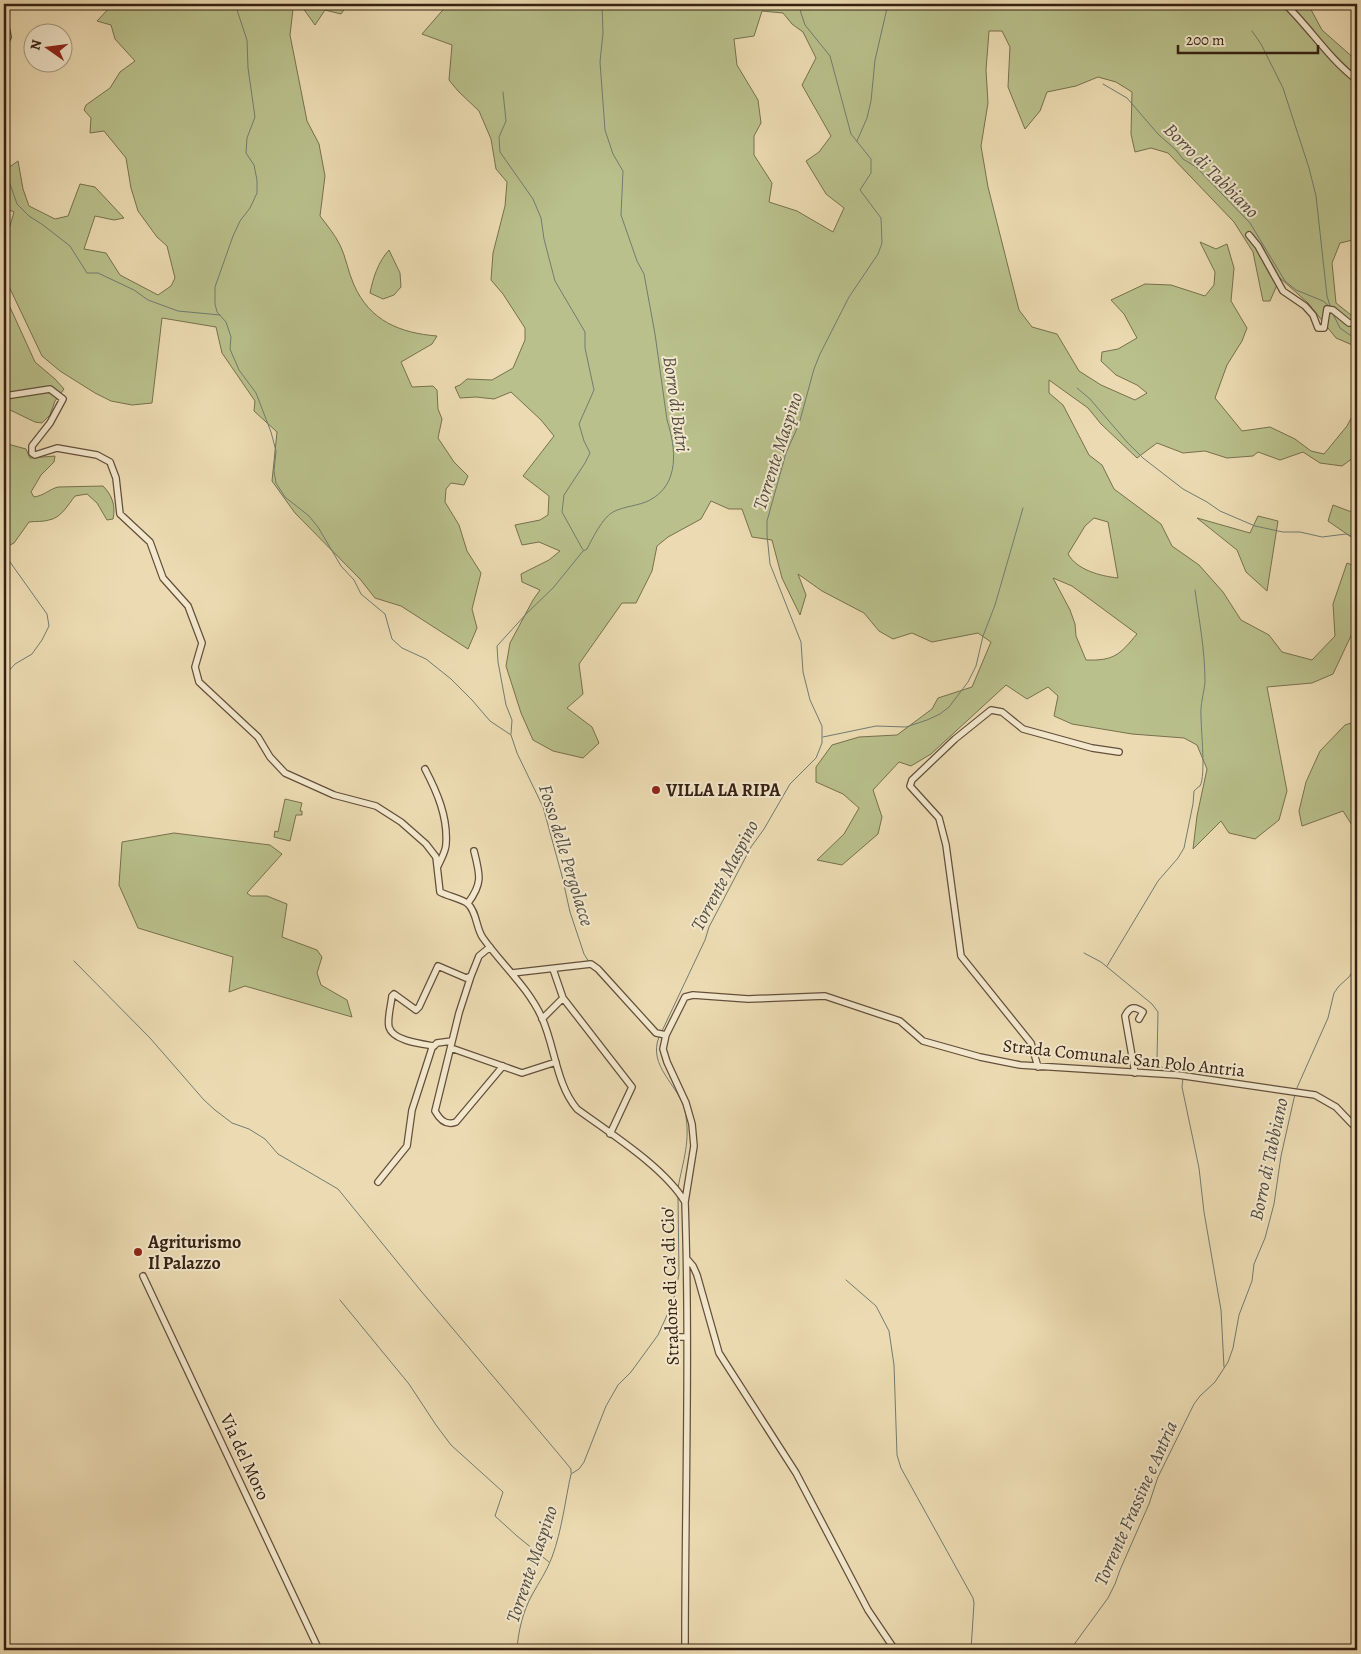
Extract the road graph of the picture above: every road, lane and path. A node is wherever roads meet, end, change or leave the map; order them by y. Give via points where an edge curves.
1 (1285, 4) edge
2 (4, 18) edge
3 (4, 46) edge
4 (1357, 80) edge
5 (1248, 235) dead end
6 (1357, 323) edge
7 (4, 389) edge
8 (1120, 752) dead end
9 (425, 769) dead end
10 (474, 851) dead end
11 (438, 866) junction
12 (468, 903) junction
13 (490, 947) junction
14 (553, 969) junction
15 (512, 972) junction
16 (472, 976) junction
17 (563, 998) junction
18 (542, 1018) junction
19 (1139, 1018) dead end
20 (666, 1035) junction
21 (452, 1041) junction
22 (434, 1046) junction
23 (452, 1048) junction
24 (556, 1062) junction
25 (503, 1066) junction
26 (1038, 1067) junction
27 (1135, 1073) junction
28 (1357, 1129) edge
29 (610, 1134) junction
30 (378, 1182) dead end
31 (685, 1202) junction
32 (687, 1259) junction
33 (143, 1276) dead end
34 (674, 1337) dead end
35 (687, 1337) junction
36 (319, 1650) edge
37 (684, 1650) edge
38 (895, 1650) edge

1 - 4 street
2 - 3 street via 8,37
5 - 6 street via 1258,246 1283,291 1305,306 1318,328 1324,328 1327,309 1349,323
7 - 11 street via 5,396 50,389 62,399 50,423 32,446 33,454 57,448 96,455 110,462 116,478 120,514 150,542 163,578 188,606 202,643 195,666 200,682 258,737 285,773 334,794 376,806 426,844 436,857
8 - 26 street via 1092,748 1023,729 1002,712 991,710 955,739 912,780 910,786 939,818 946,845 961,956 1032,1043
9 - 11 street via 437,793 444,820 446,845
10 - 12 street via 480,874 477,891
11 - 12 street via 440,892
12 - 13 street, Stradone di Ca' di Cio' via 481,937
13 - 15 street, Stradone di Ca' di Cio'
13 - 16 street via 479,956
14 - 15 street
14 - 17 street
14 - 20 street via 591,964 656,1033
15 - 18 street, Stradone di Ca' di Cio'
16 - 21 street
16 - 22 street via 466,978 438,966 416,1010 394,994 392,996 389,1027 393,1034 414,1043
17 - 18 street
17 - 29 street via 632,1087
18 - 24 street, Stradone di Ca' di Cio'
19 - 27 street via 1142,1012 1137,1007 1128,1010 1126,1016
20 - 26 street, Strada Comunale San Polo Antria via 685,997 693,995 748,999 825,996 900,1021 923,1040 980,1057
20 - 31 street, Strada Comunale San Polo Antria via 663,1049 692,1124 694,1146
21 - 22 street
21 - 23 street
22 - 30 street via 412,1110 407,1146
23 - 25 street
23 - 25 street via 435,1111 446,1123 456,1122
24 - 25 street via 522,1073
24 - 29 street, Stradone di Ca' di Cio' via 568,1098
26 - 27 street, Strada Comunale San Polo Antria
27 - 28 street, Strada Comunale San Polo Antria via 1178,1075 1315,1095 1336,1107
29 - 31 street, Stradone di Ca' di Cio' via 658,1169
31 - 32 street, Stradone di Ca' di Cio'
32 - 35 street, Stradone di Ca' di Cio'
32 - 38 street via 697,1275 719,1353 796,1473 868,1610
33 - 36 street, Via del Moro
34 - 35 street
35 - 37 street, Stradone di Ca' di Cio'

